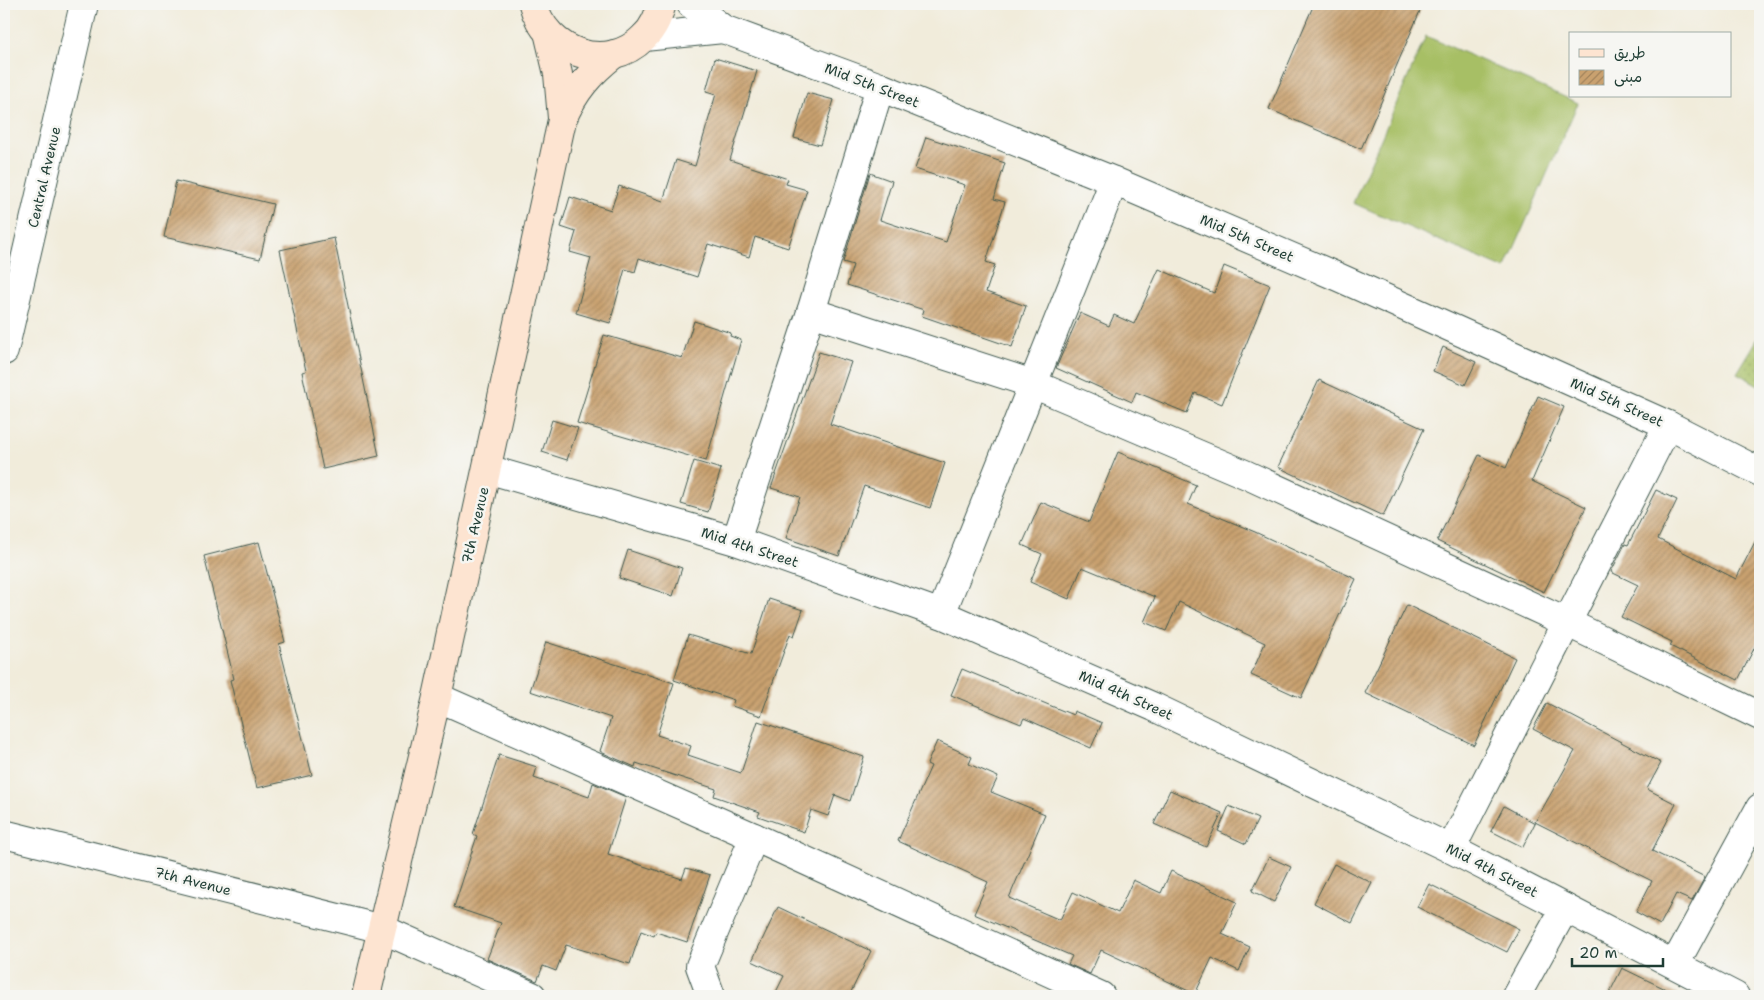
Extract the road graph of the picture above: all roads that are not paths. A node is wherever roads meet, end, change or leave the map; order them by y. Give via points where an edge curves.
1 (84, 4) edge
2 (662, 4) edge
3 (691, 4) edge
4 (536, 15) edge
5 (723, 29) junction
6 (644, 37) junction
7 (614, 54) junction
8 (880, 87) junction
9 (562, 120) junction
10 (1114, 181) junction
11 (811, 312) junction
12 (4, 351) edge
13 (1033, 384) junction
14 (1668, 425) junction
15 (487, 469) junction
16 (1760, 472) edge
17 (736, 540) junction
18 (941, 614) junction
19 (1566, 622) junction
20 (437, 697) junction
21 (1760, 716) edge
22 (1760, 808) edge
23 (4, 834) edge
24 (754, 837) junction
25 (1451, 849) junction
26 (1565, 908) junction
27 (382, 929) junction
28 (1675, 964) junction
29 (366, 996) edge
30 (532, 996) edge
31 (710, 996) edge
32 (1101, 996) edge
33 (1516, 996) edge
34 (1735, 996) edge

1 - 12 street, Central Avenue
2 - 6 main road via 656,21
3 - 5 street, Mid 5th Street
4 - 7 main road via 568,50 591,56
4 - 9 main road, 7th Avenue via 558,74
5 - 6 street, Mid 5th Street
5 - 8 street, Mid 5th Street
6 - 7 main road via 630,48
7 - 9 main road, 7th Avenue via 582,82
8 - 10 street, Mid 5th Street
8 - 11 street
9 - 15 main road, 7th Avenue
10 - 13 street
10 - 14 street, Mid 5th Street
11 - 13 street
11 - 17 street
13 - 18 street
13 - 19 street via 1247,475
14 - 16 street, Mid 5th Street
14 - 19 street
15 - 17 street, Mid 4th Street
15 - 20 main road, 7th Avenue
17 - 18 street, Mid 4th Street
18 - 25 street, Mid 4th Street via 1154,707
19 - 21 street
19 - 25 street
20 - 24 street
20 - 27 main road, 7th Avenue
22 - 28 street
23 - 27 street, 7th Avenue
24 - 31 street via 700,966
24 - 32 street
25 - 26 street, Mid 4th Street
26 - 28 street, Mid 4th Street
26 - 33 street
27 - 29 main road, 7th Avenue
27 - 30 street, 7th Avenue
28 - 34 street, Mid 4th Street

